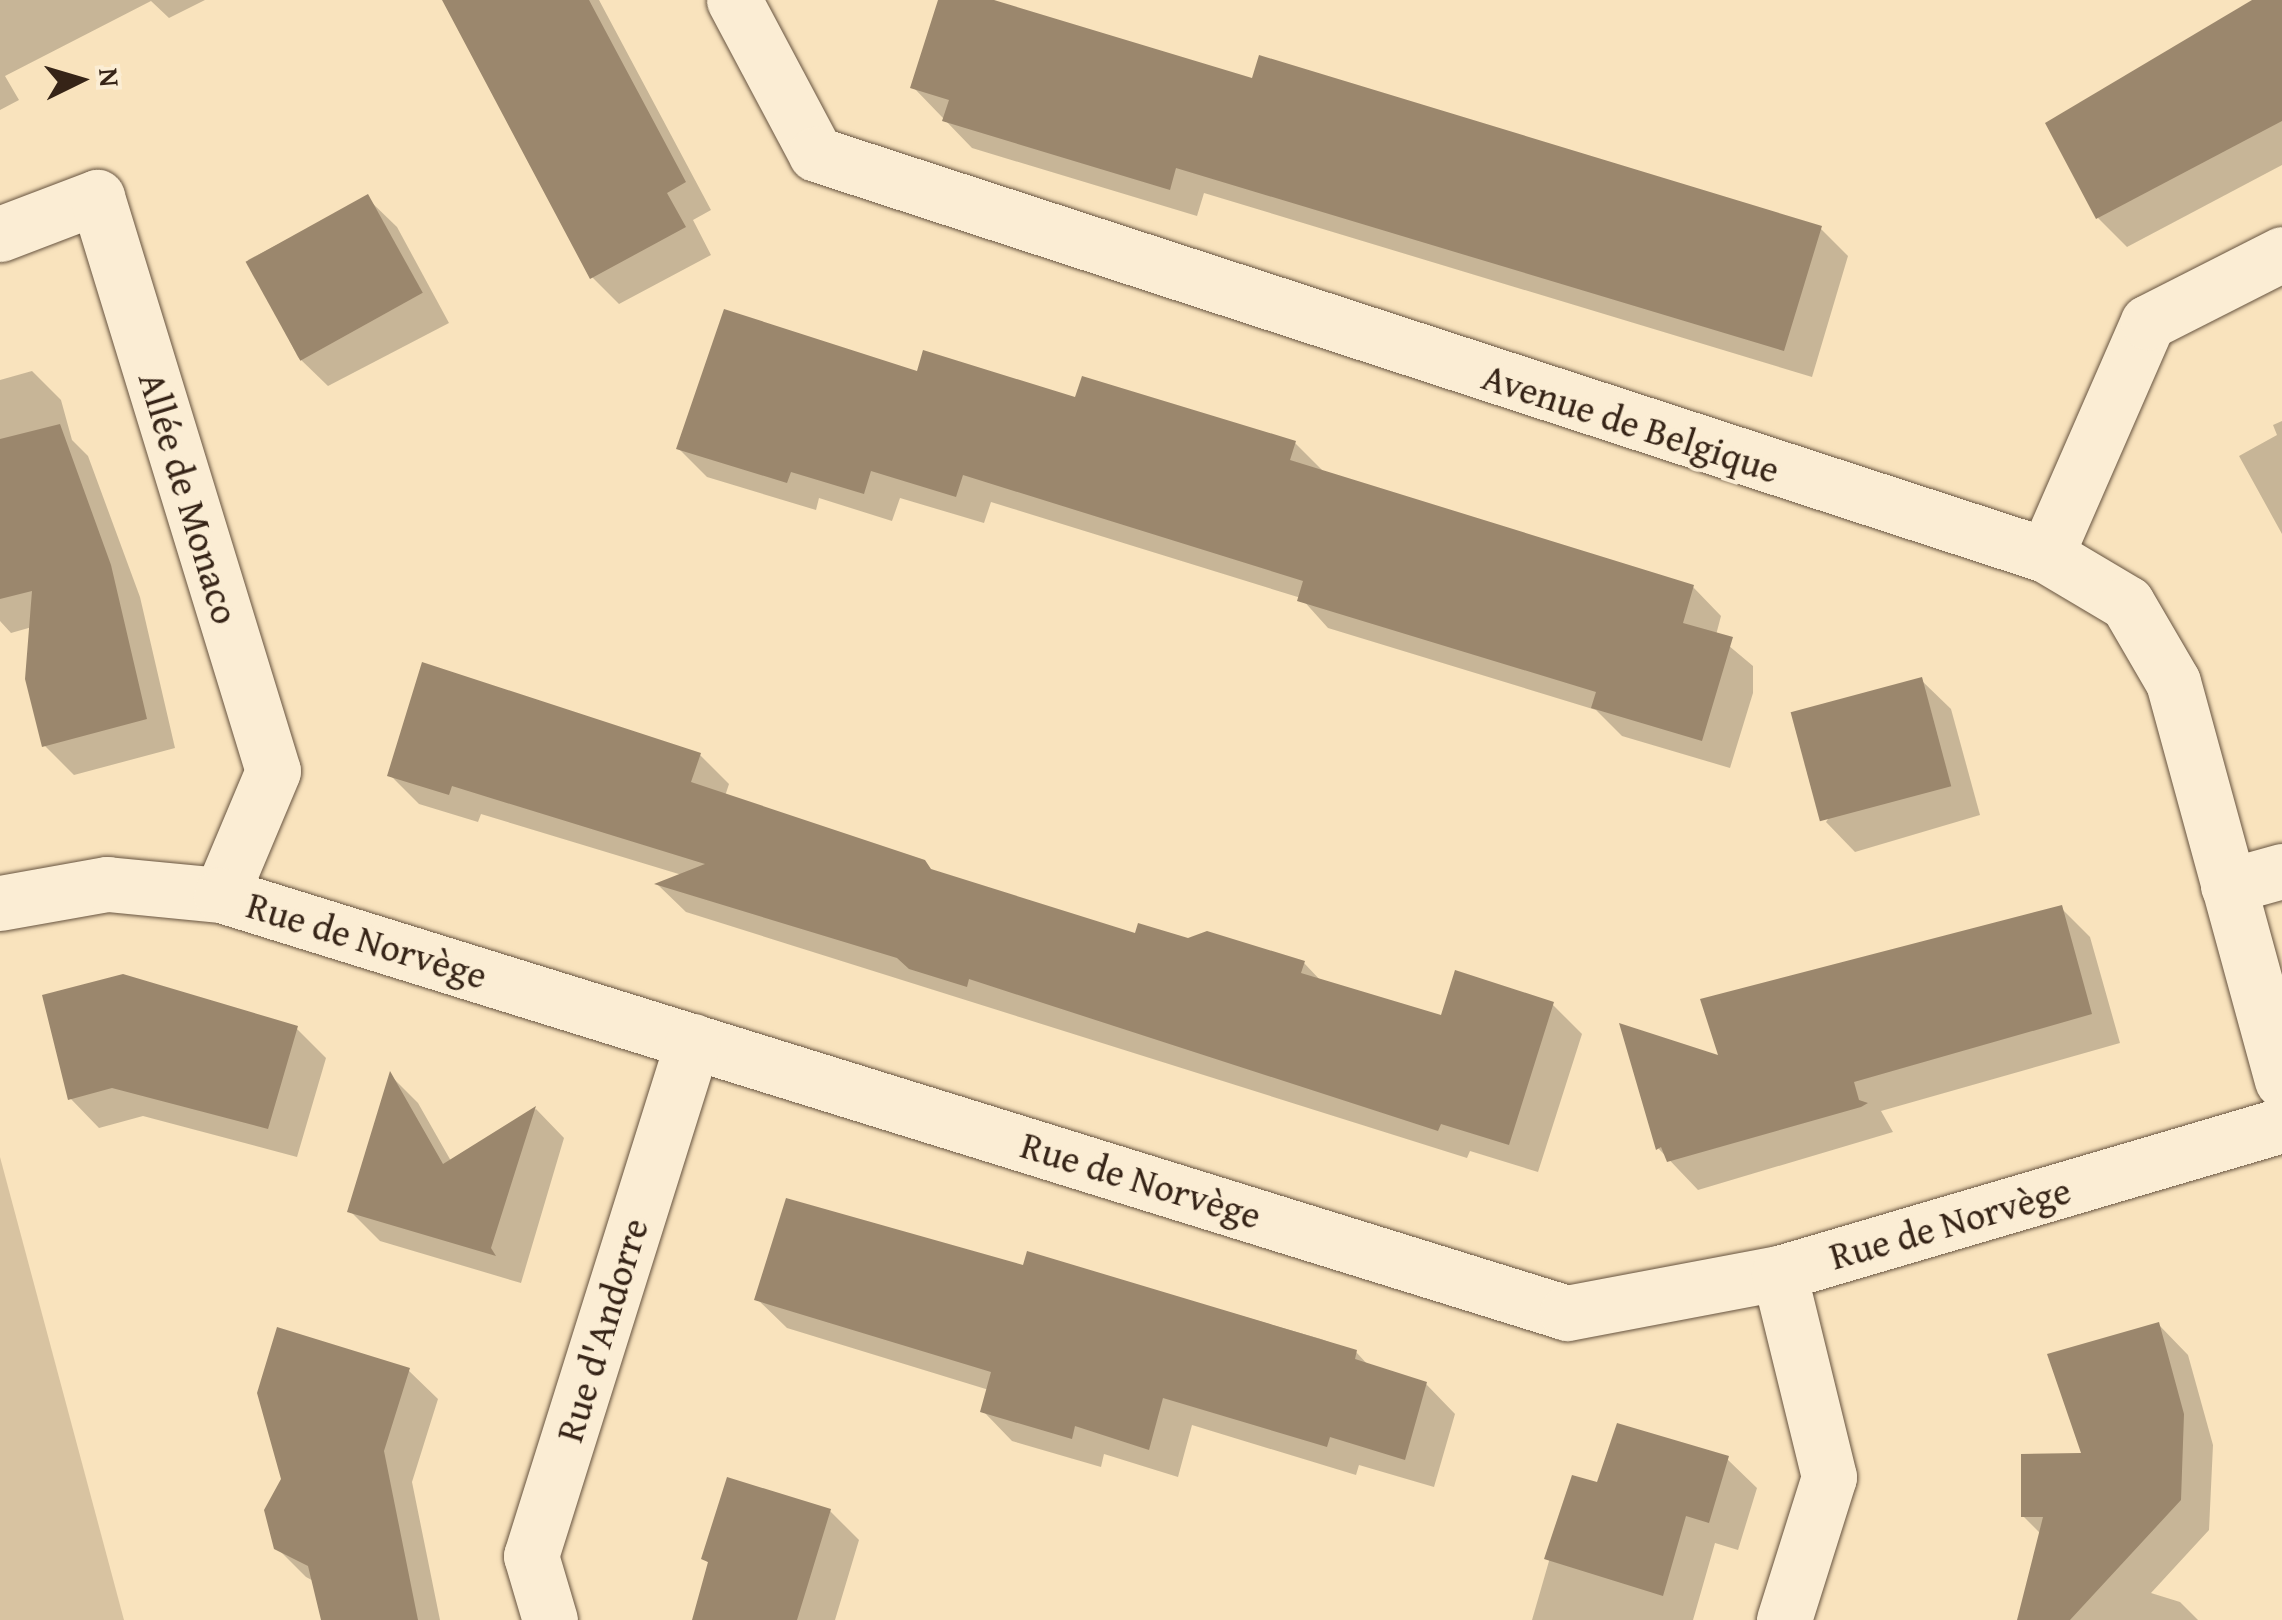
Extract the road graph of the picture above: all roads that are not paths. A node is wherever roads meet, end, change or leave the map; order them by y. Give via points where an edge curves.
1 (734, 0) edge
2 (0, 234) edge
3 (2282, 254) edge
4 (2046, 555) junction
5 (2282, 870) edge
6 (2228, 886) junction
7 (221, 895) junction
8 (0, 903) edge
9 (693, 1040) junction
10 (2282, 1080) edge
11 (2282, 1125) edge
12 (1779, 1273) junction
13 (550, 1620) edge
14 (1784, 1620) edge

1 - 4 street, Avenue de Belgique via 816,154
2 - 7 street, Allée de Monaco via 97,197 272,770
3 - 4 street via 2148,322
4 - 6 street, Avenue de Belgique via 2127,603 2173,682
5 - 6 street
6 - 10 street, Avenue de Belgique
7 - 8 street, Rue de Norvège via 107,884
7 - 9 street, Rue de Norvège
9 - 12 street, Rue de Norvège via 1567,1313
9 - 13 street, Rue d'Andorre via 530,1556
11 - 12 street, Rue de Norvège
12 - 14 street via 1829,1477

